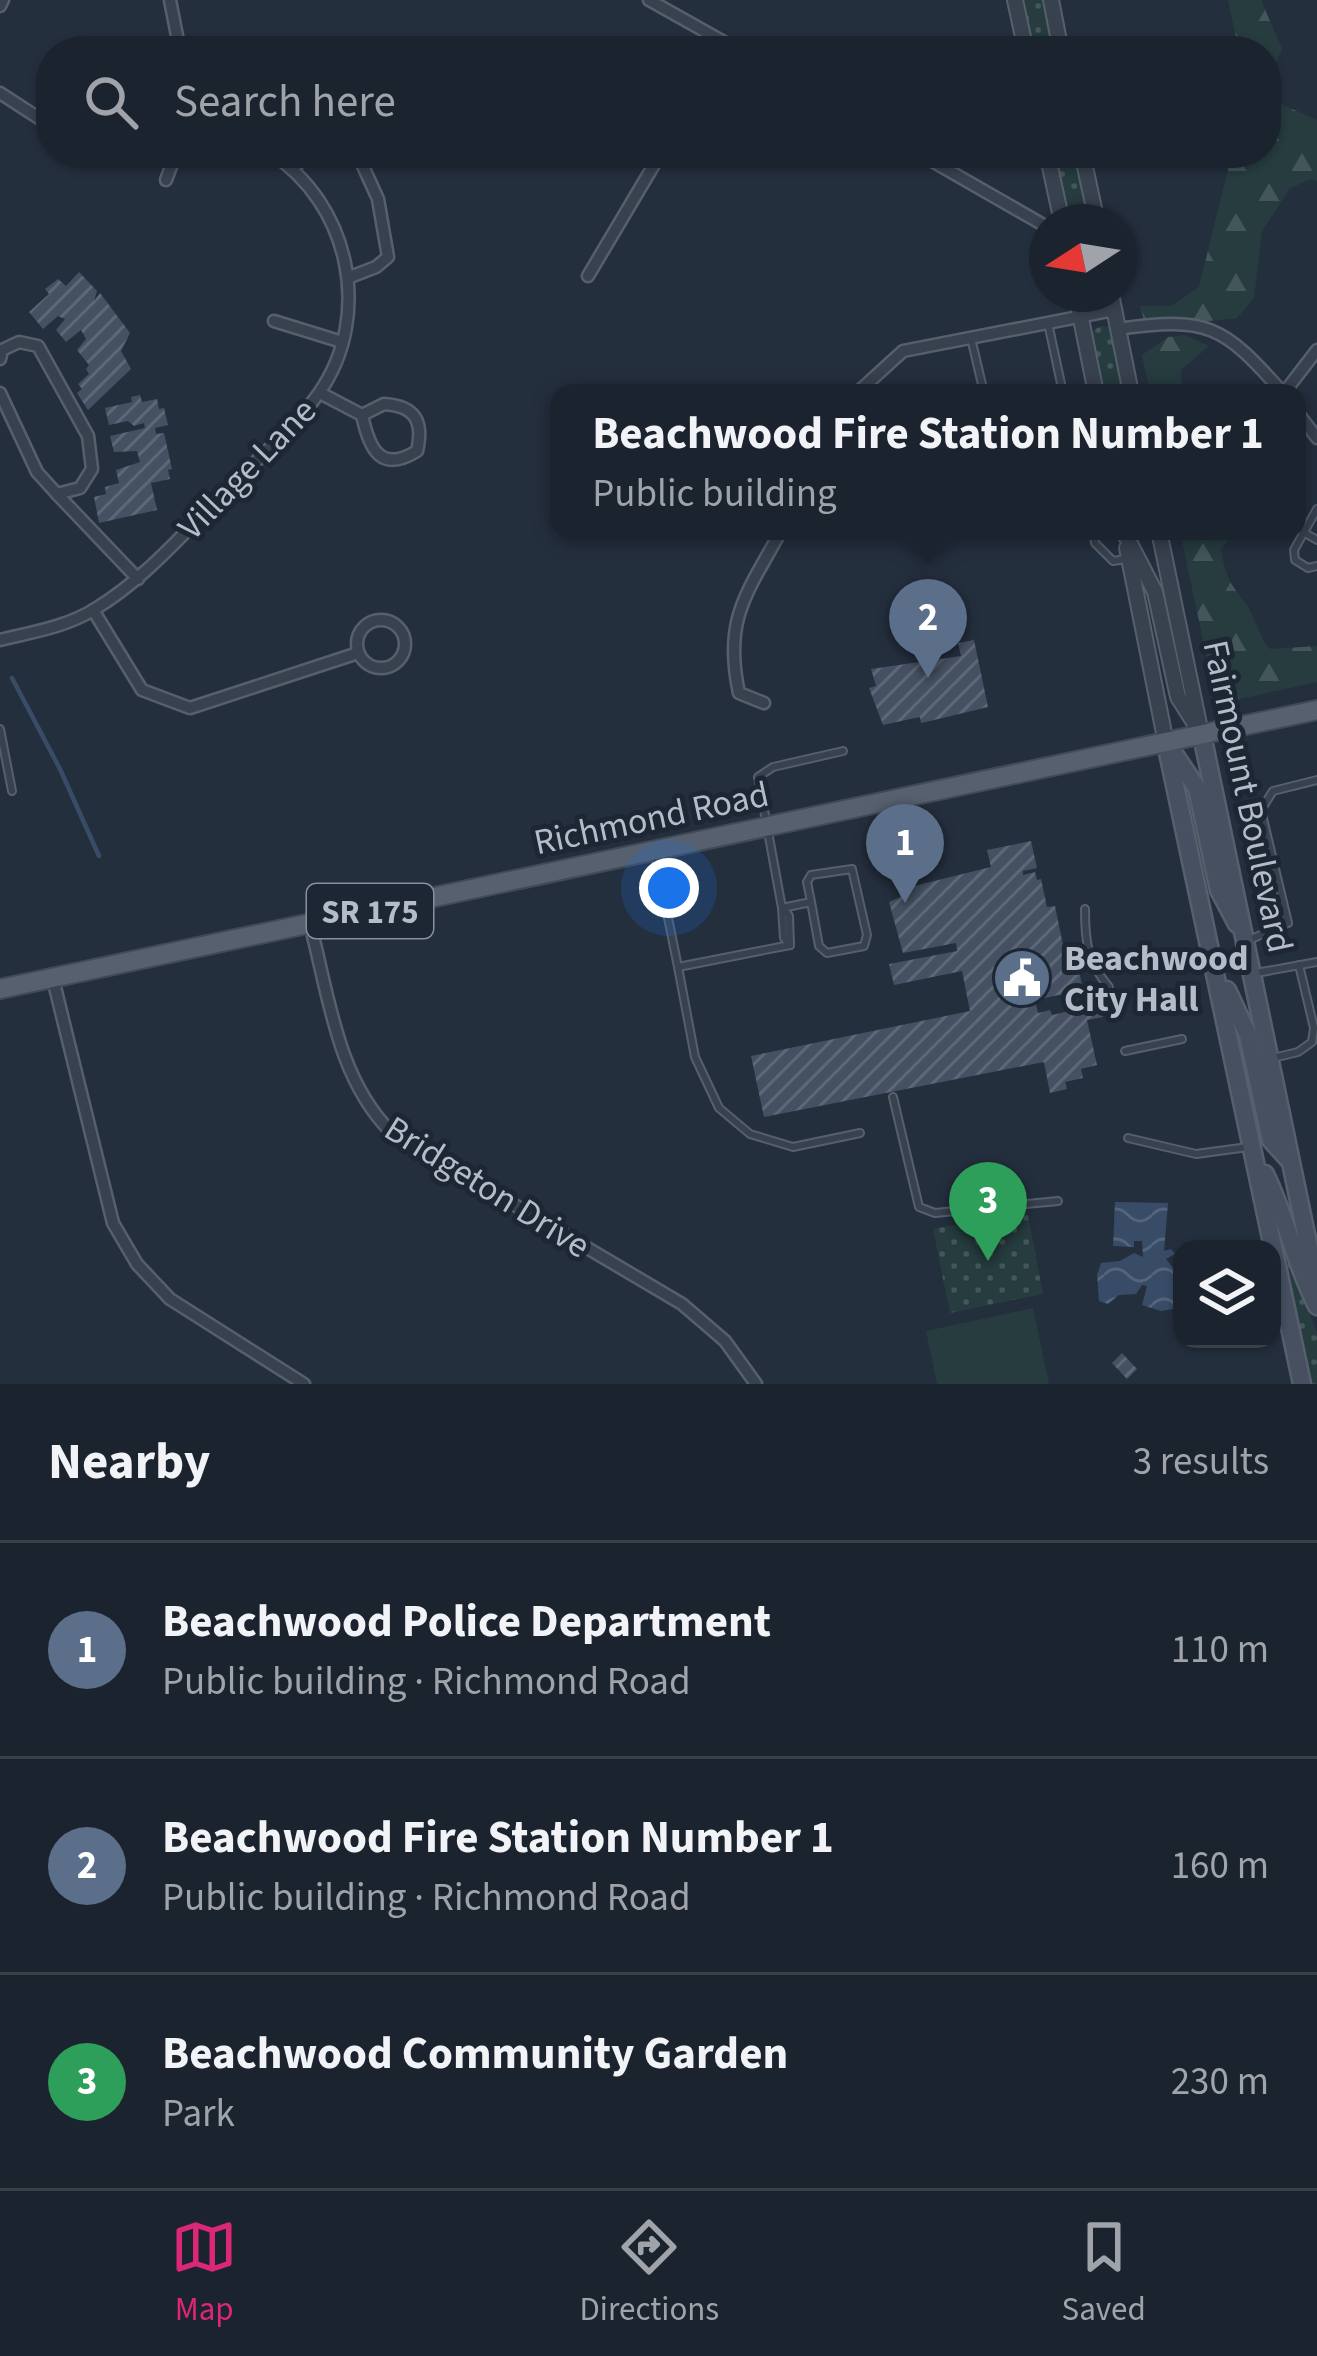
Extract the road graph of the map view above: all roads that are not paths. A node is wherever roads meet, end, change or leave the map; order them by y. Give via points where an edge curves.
1 (170, 0) edge
2 (649, 0) edge
3 (1015, 0) edge
4 (1051, 0) edge
5 (177, 36) edge
6 (706, 36) edge
7 (1023, 36) edge
8 (1058, 36) edge
9 (0, 93) edge
10 (36, 116) edge
11 (170, 168) edge
12 (294, 168) edge
13 (364, 168) edge
14 (652, 168) edge
15 (944, 168) edge
16 (1050, 168) edge
17 (1085, 168) edge
18 (166, 180) dead end
19 (1058, 204) edge
20 (1093, 204) edge
21 (1029, 217) edge
22 (588, 276) dead end
23 (350, 277) junction
24 (1079, 312) edge
25 (1091, 312) edge
26 (1114, 312) edge
27 (1080, 317) junction
28 (274, 321) dead end
29 (1048, 323) junction
30 (1118, 329) junction
31 (970, 338) junction
32 (342, 342) junction
33 (1317, 350) edge
34 (0, 359) edge
35 (867, 384) edge
36 (982, 384) edge
37 (1061, 384) edge
38 (1094, 384) edge
39 (1129, 384) edge
40 (1275, 384) edge
41 (1290, 384) edge
42 (320, 392) junction
43 (0, 393) edge
44 (362, 415) junction
45 (57, 494) junction
46 (776, 540) edge
47 (1094, 540) edge
48 (1126, 540) edge
49 (1128, 540) edge
50 (1162, 540) edge
51 (1299, 540) edge
52 (1129, 558) junction
53 (1317, 566) edge
54 (139, 579) junction
55 (93, 610) junction
56 (0, 640) edge
57 (358, 653) junction
58 (764, 703) dead end
59 (1317, 710) edge
60 (0, 729) edge
61 (1202, 735) junction
62 (1166, 743) junction
63 (843, 751) dead end
64 (1317, 780) edge
65 (12, 791) dead end
66 (766, 826) junction
67 (654, 850) junction
68 (811, 902) junction
69 (782, 908) junction
70 (1084, 909) dead end
71 (310, 924) junction
72 (1246, 941) junction
73 (1214, 962) junction
74 (1317, 962) edge
75 (1299, 965) junction
76 (678, 967) junction
77 (1252, 974) junction
78 (52, 979) junction
79 (1109, 986) dead end
80 (0, 989) edge
81 (1182, 1039) dead end
82 (1125, 1051) dead end
83 (1270, 1059) junction
84 (893, 1097) dead end
85 (860, 1133) dead end
86 (1128, 1138) dead end
87 (1252, 1146) junction
88 (1292, 1164) junction
89 (1058, 1201) dead end
90 (1317, 1287) edge
91 (1317, 1306) edge
92 (304, 1384) edge
93 (757, 1384) edge
94 (1302, 1384) edge

1 - 5 street
2 - 6 street
3 - 7 street
4 - 8 street
9 - 10 street
11 - 18 street
12 - 23 street, Village Lane via 332,218
13 - 23 street via 388,257
14 - 22 street
15 - 21 street
16 - 19 street
17 - 20 street
23 - 32 street, Village Lane
24 - 27 street
25 - 27 street
26 - 30 street
27 - 29 street
27 - 38 street
28 - 32 street
29 - 31 street
29 - 37 lane
30 - 39 street
30 - 40 street via 1189,322 1240,344
31 - 35 street via 903,351
31 - 36 lane
32 - 42 street, Village Lane
33 - 41 street
34 - 45 street via 19,342 38,346 88,436 92,469 80,488
42 - 44 street
42 - 54 street, Village Lane
43 - 45 street
44 - 44 street via 376,453 400,460 417,451 414,412 384,404
45 - 54 street
46 - 58 street via 736,612 731,658 739,693
47 - 52 lane via 1113,561
48 - 52 street, Fairmount Boulevard
49 - 61 street via 1155,592 1178,698
50 - 61 street, Fairmount Boulevard
51 - 53 lane via 1294,560
52 - 62 street, Fairmount Boulevard
54 - 55 street, Village Lane
55 - 56 street, Village Lane
55 - 57 street via 142,691 190,708
57 - 57 street via 375,668 392,665 403,653 403,634 385,620 370,622 358,636
59 - 61 main road, Richmond Road / SR 175
60 - 65 lane
61 - 62 main road, Richmond Road / SR 175
61 - 72 main road, Fairmount Boulevard
62 - 66 main road, Richmond Road / SR 175
62 - 72 main road via 1197,788 1219,890
62 - 73 main road, Fairmount Boulevard
63 - 66 lane via 762,772
64 - 72 lane via 1273,791 1262,810 1288,923
66 - 67 main road, Richmond Road / SR 175
66 - 69 lane
67 - 71 main road, Richmond Road / SR 175
67 - 76 lane
68 - 68 lane via 823,951 864,946 852,868 811,874
68 - 69 lane
69 - 76 lane via 790,945
70 - 79 lane via 1087,951
71 - 78 main road, Richmond Road / SR 175
71 - 93 street, Bridgeton Drive via 344,1057 359,1093 391,1132 682,1304 725,1341
72 - 77 main road, Fairmount Boulevard
73 - 87 main road, Fairmount Boulevard
73 - 88 main road via 1248,1035 1271,1140
74 - 75 lane
75 - 77 lane
75 - 83 lane via 1312,1042
76 - 85 lane via 694,1057 718,1108 750,1134 794,1147
77 - 83 main road, Fairmount Boulevard
78 - 80 main road, Richmond Road / SR 175
78 - 92 street via 113,1223 137,1264 170,1299
81 - 82 lane
83 - 88 main road, Fairmount Boulevard
84 - 89 lane via 919,1207 935,1213
86 - 87 lane via 1196,1154
87 - 91 main road
87 - 94 main road, Fairmount Boulevard
88 - 90 main road, Fairmount Boulevard

